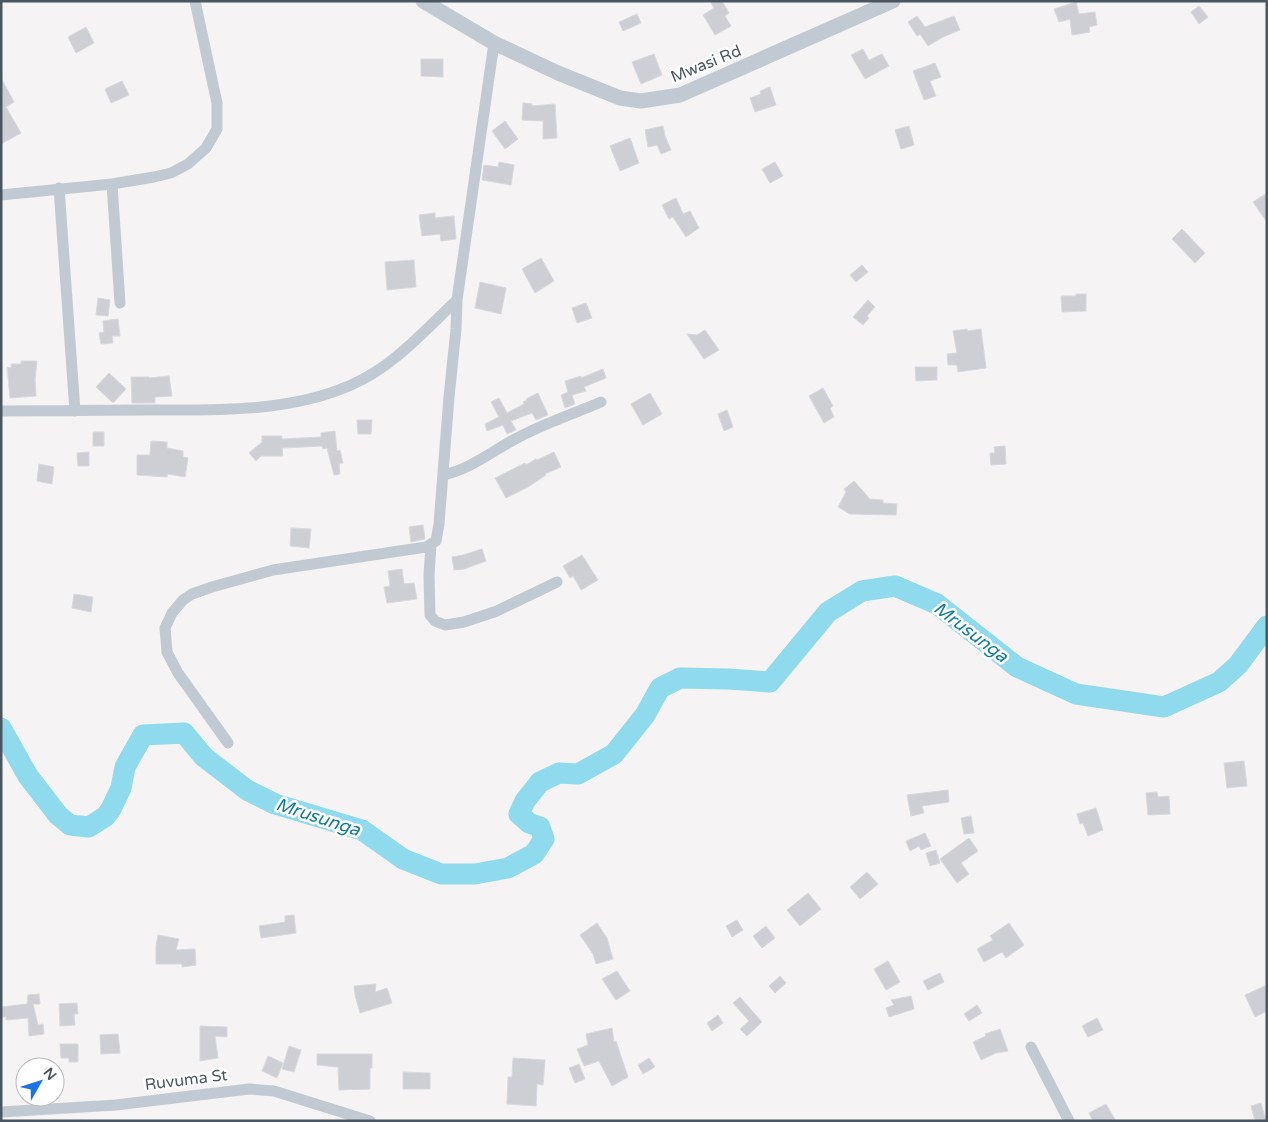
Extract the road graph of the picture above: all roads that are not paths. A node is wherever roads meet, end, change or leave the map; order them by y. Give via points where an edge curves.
1 (195, 1) edge
2 (423, 1) edge
3 (892, 1) edge
4 (494, 43) junction
5 (112, 184) junction
6 (58, 188) junction
7 (1, 195) edge
8 (457, 300) junction
9 (120, 303) dead end
10 (601, 402) dead end
11 (1, 411) edge
12 (74, 411) junction
13 (443, 475) junction
14 (432, 545) junction
15 (557, 582) dead end
16 (228, 743) dead end
17 (1031, 1047) dead end
18 (1, 1112) edge
19 (354, 1118) edge
20 (370, 1121) edge
21 (1069, 1121) edge

1 - 5 street via 217,103 217,129 206,148 188,164 171,173
2 - 4 street, Mwasi Rd
3 - 4 street, Mwasi Rd via 680,95 656,100 620,98
4 - 8 street
5 - 6 street
5 - 9 street
6 - 7 street
6 - 12 street
8 - 12 street via 387,364 352,385 330,393 257,407
8 - 13 street
10 - 13 street via 530,431 475,464
11 - 12 street
13 - 14 street via 438,534
14 - 15 street via 430,615 445,625 497,612
14 - 16 street via 273,570 212,587 183,600 165,628 167,652 178,673
17 - 21 street
18 - 19 street, Ruvuma St via 116,1105 249,1089 274,1091
19 - 20 street, Ruvuma St

